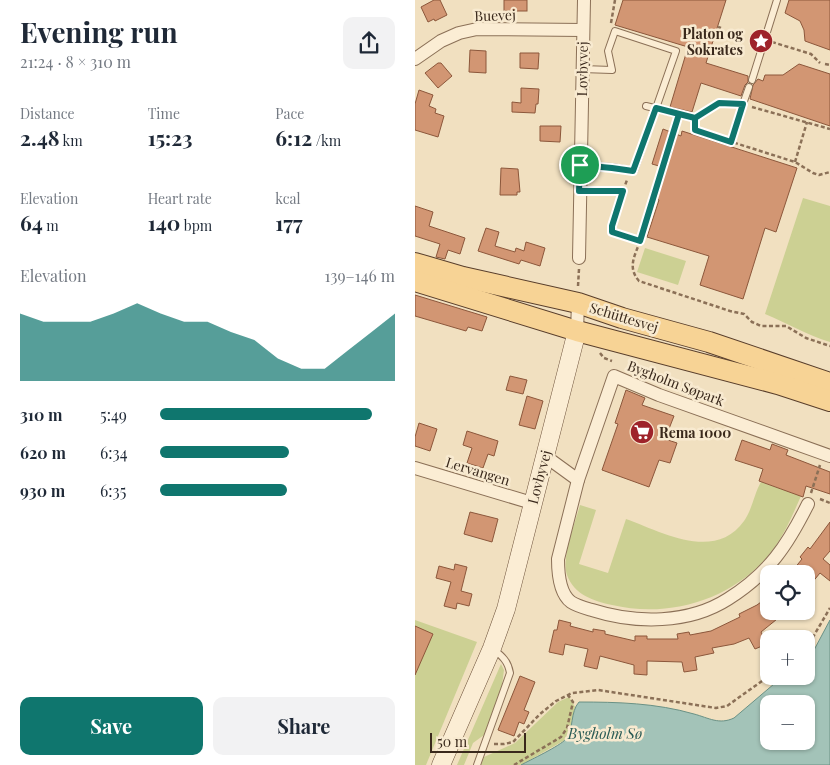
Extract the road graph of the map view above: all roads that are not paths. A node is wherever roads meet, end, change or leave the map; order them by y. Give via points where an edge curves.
1 (584, 0) edge
2 (777, 0) edge
3 (583, 30) junction
4 (415, 59) edge
5 (582, 69) junction
6 (646, 106) dead end
7 (656, 108) junction
8 (580, 165) junction
9 (579, 258) road end
10 (415, 263) edge
11 (415, 281) edge
12 (578, 303) junction
13 (577, 331) junction
14 (830, 383) edge
15 (830, 401) edge
16 (826, 454) edge
17 (545, 456) junction
18 (415, 468) edge
19 (578, 480) junction
20 (532, 504) junction
21 (807, 504) road end
22 (492, 648) junction
23 (441, 765) edge
24 (477, 765) edge

1 - 3 street, Lovbyvej
2 - 7 lane via 743,104 719,103 695,118
3 - 4 street, Buevej via 477,29 441,41
3 - 5 street, Lovbyvej
5 - 7 lane via 612,70 608,51 615,31 676,51
5 - 8 street, Lovbyvej
6 - 7 lane
7 - 8 lane via 633,171
8 - 9 street, Lovbyvej
10 - 12 main road, Schüttesvej
11 - 13 main road, Schüttesvej
12 - 13 street, Lovbyvej
12 - 14 main road, Schüttesvej
13 - 15 main road, Schüttesvej via 778,384
13 - 17 street, Lovbyvej
16 - 19 street, Bygholm Søpark via 614,376
17 - 19 street
17 - 20 street, Lovbyvej
18 - 20 street, Lervangen
19 - 21 street, Bygholm Søpark via 558,560 562,589 570,602 581,607 637,620 679,617 701,612 727,600 773,563 792,537
20 - 22 street, Lovbyvej via 506,608
22 - 23 street, Lovbyvej
22 - 24 lane via 504,658 510,673

